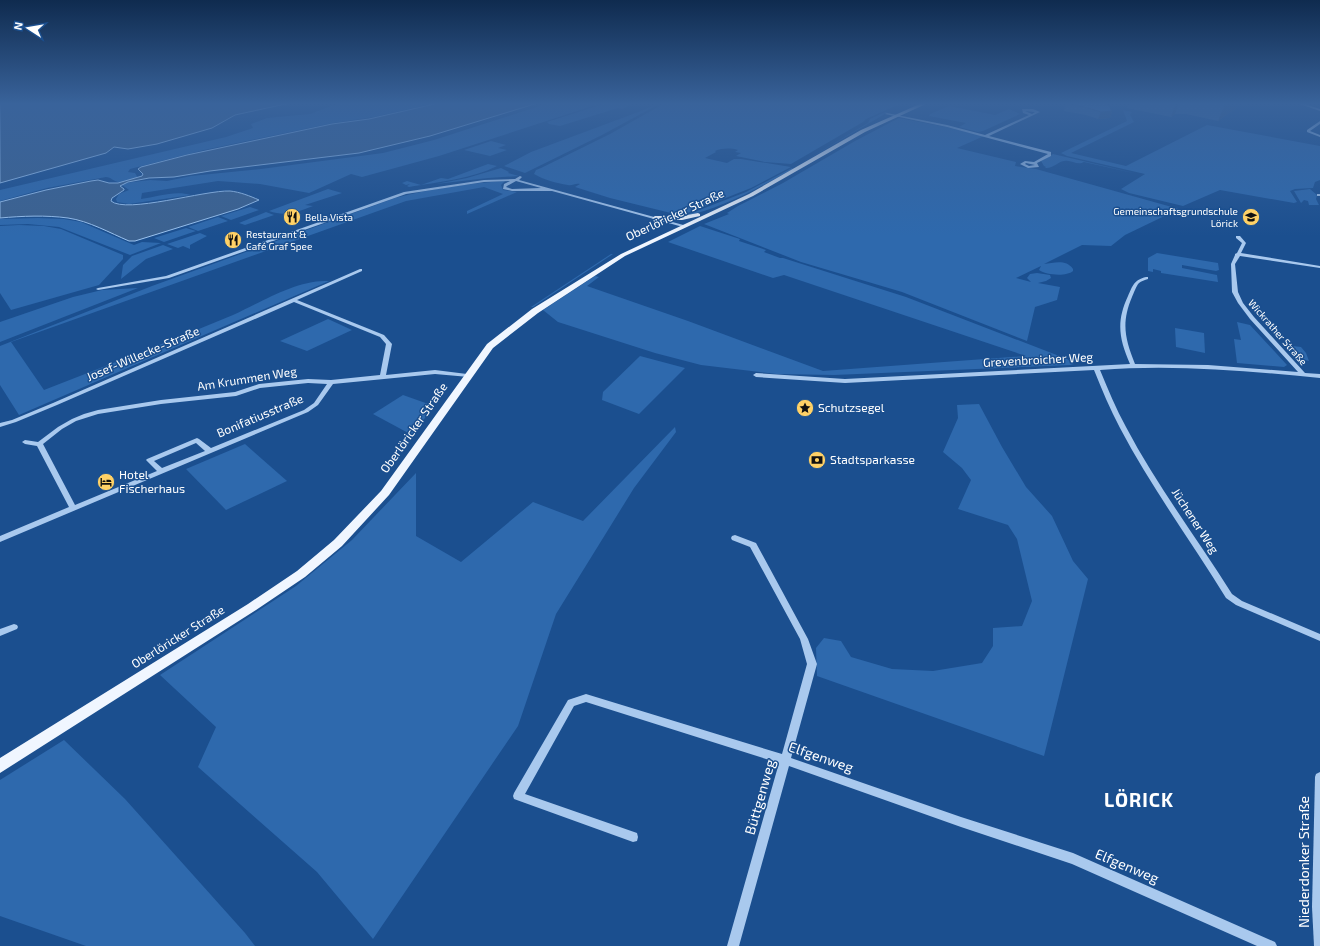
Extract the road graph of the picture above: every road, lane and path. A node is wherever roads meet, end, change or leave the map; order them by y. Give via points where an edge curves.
1 (835, 147) edge
2 (1028, 147) edge
3 (1034, 163) dead end
4 (520, 177) dead end
5 (516, 180) junction
6 (559, 191) junction
7 (732, 204) junction
8 (655, 218) junction
9 (684, 226) junction
10 (1238, 237) dead end
11 (1237, 254) junction
12 (1320, 267) edge
13 (360, 270) dead end
14 (1146, 278) dead end
15 (98, 289) dead end
16 (294, 300) junction
17 (1133, 365) junction
18 (1096, 368) junction
19 (756, 375) dead end
20 (1304, 375) junction
21 (383, 376) junction
22 (467, 376) junction
23 (1320, 376) edge
24 (331, 382) junction
25 (0, 425) edge
26 (25, 442) dead end
27 (39, 444) junction
28 (210, 451) junction
29 (160, 471) junction
30 (73, 507) junction
31 (0, 538) edge
32 (735, 538) dead end
33 (14, 627) dead end
34 (0, 633) edge
35 (1320, 638) edge
36 (785, 760) junction
37 (0, 766) edge
38 (1320, 777) edge
39 (634, 837) dead end
40 (733, 946) edge
41 (1271, 946) edge
42 (1320, 946) edge

1 - 7 main road, Oberlöricker Straße
2 - 3 street via 1050,153
4 - 5 street
5 - 6 street
5 - 6 street via 504,188
5 - 15 street via 400,194 167,277
6 - 8 street
7 - 8 main road via 721,205 688,218
7 - 9 main road, Oberlöricker Straße
8 - 9 street
9 - 22 main road, Oberlöricker Straße via 623,255 535,310 490,346
10 - 11 street, Wickrather Straße via 1244,243
11 - 12 street
11 - 20 street, Wickrather Straße via 1233,264 1234,286 1241,303
13 - 16 street, Josef-Willecke-Straße
14 - 17 street via 1137,282 1123,311 1124,341
16 - 21 street via 382,336 389,344
16 - 25 street, Josef-Willecke-Straße via 55,404
17 - 18 street, Grevenbroicher Weg
17 - 20 street, Grevenbroicher Weg via 1211,367
18 - 19 street, Grevenbroicher Weg via 846,381
18 - 35 street, Jüchener Weg via 1131,442 1229,596 1239,603
20 - 23 street, Grevenbroicher Weg
21 - 22 street, Am Krummen Weg via 434,372
21 - 24 street, Am Krummen Weg
22 - 37 main road, Oberlöricker Straße via 385,493 338,543 301,574
24 - 27 street, Am Krummen Weg via 308,381 259,386 236,394 161,402 86,415 60,428
24 - 28 street, Bonifatiusstraße via 316,404 306,411
26 - 27 street
27 - 30 street
28 - 29 street, Bonifatiusstraße
28 - 29 street, Bonifatiusstraße via 197,440 149,460
29 - 30 street, Bonifatiusstraße
30 - 31 street, Bonifatiusstraße
32 - 36 street, Büttgenweg via 753,545 804,639 812,664
33 - 34 street
36 - 39 street, Elfgenweg via 586,698 571,703 518,796
36 - 40 street, Büttgenweg
36 - 41 street, Elfgenweg via 1073,859
38 - 42 street, Niederdonker Straße

